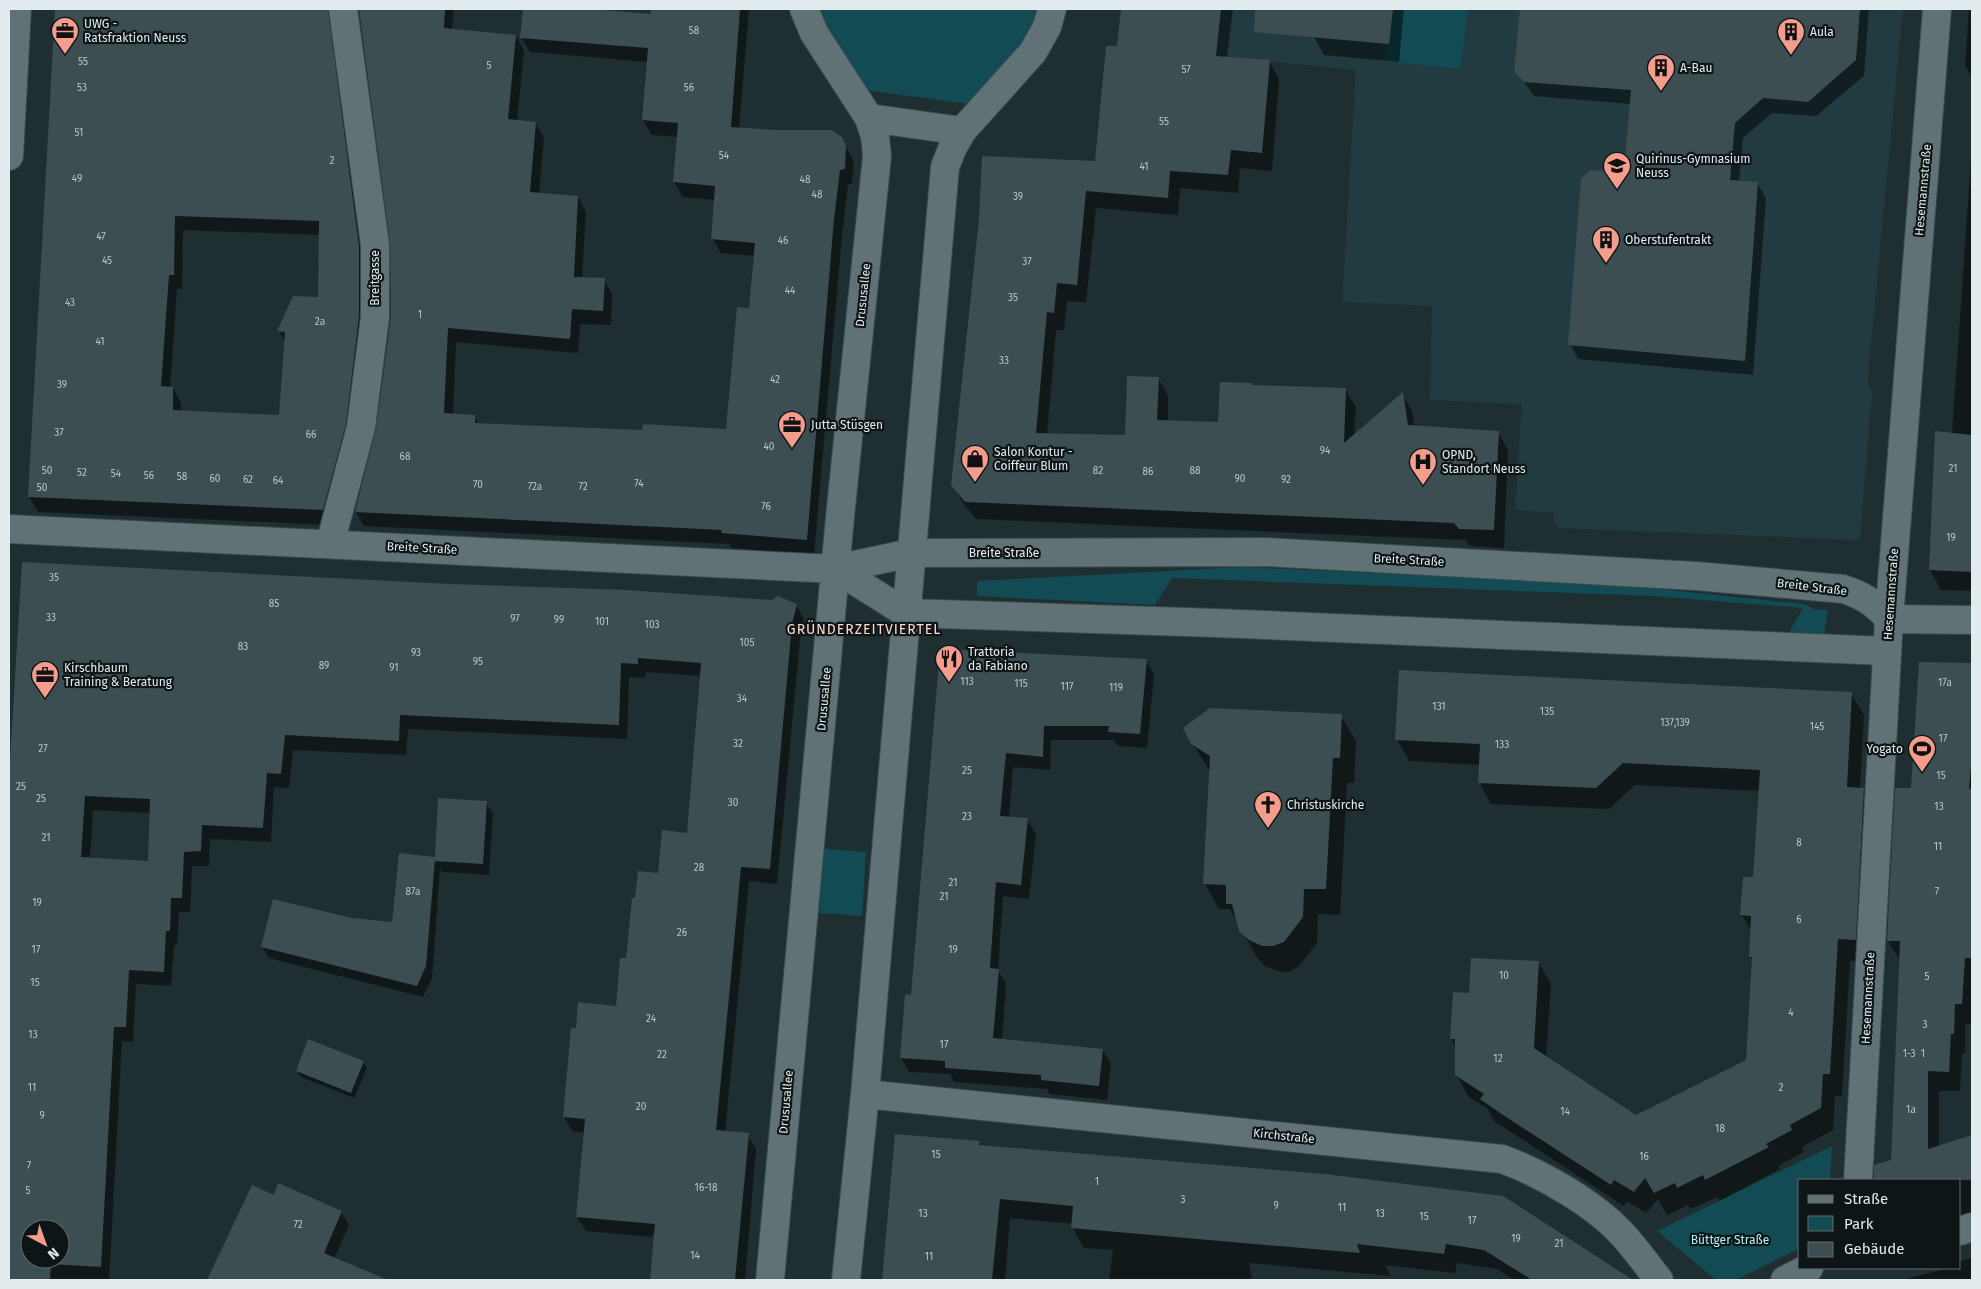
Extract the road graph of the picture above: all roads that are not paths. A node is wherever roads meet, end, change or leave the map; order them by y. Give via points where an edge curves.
1 (17, 9) edge
2 (343, 9) edge
3 (804, 9) edge
4 (1052, 9) edge
5 (1937, 9) edge
6 (869, 118) junction
7 (962, 131) junction
8 (9, 156) edge
9 (9, 529) edge
10 (330, 544) junction
11 (911, 553) junction
12 (836, 569) junction
13 (906, 613) junction
14 (1889, 618) junction
15 (1972, 620) edge
16 (1887, 651) junction
17 (865, 1094) junction
18 (1858, 1179) edge
19 (1807, 1269) edge
20 (770, 1280) edge
21 (846, 1280) edge
22 (1659, 1280) edge
23 (1785, 1280) edge

1 - 8 street
2 - 10 street, Breitgasse via 375,245 375,308 360,427
3 - 6 street, Drususallee via 814,33
4 - 7 street via 1047,27 1033,52
5 - 14 street, Hesemannstraße
6 - 7 street
6 - 12 street, Drususallee via 877,156
7 - 11 street via 945,167
9 - 10 street, Breite Straße
10 - 12 street, Breite Straße
11 - 12 street, Breite Straße
11 - 13 street
11 - 14 street, Breite Straße via 1267,552 1696,576 1843,589 1862,595
12 - 13 street, Breite Straße
12 - 20 street, Drususallee
13 - 16 street
13 - 17 street
14 - 15 street
14 - 16 street, Hesemannstraße
16 - 18 street, Hesemannstraße
17 - 21 street
17 - 22 street, Kirchstraße via 1502,1159 1528,1168 1604,1218 1622,1234
19 - 23 street

